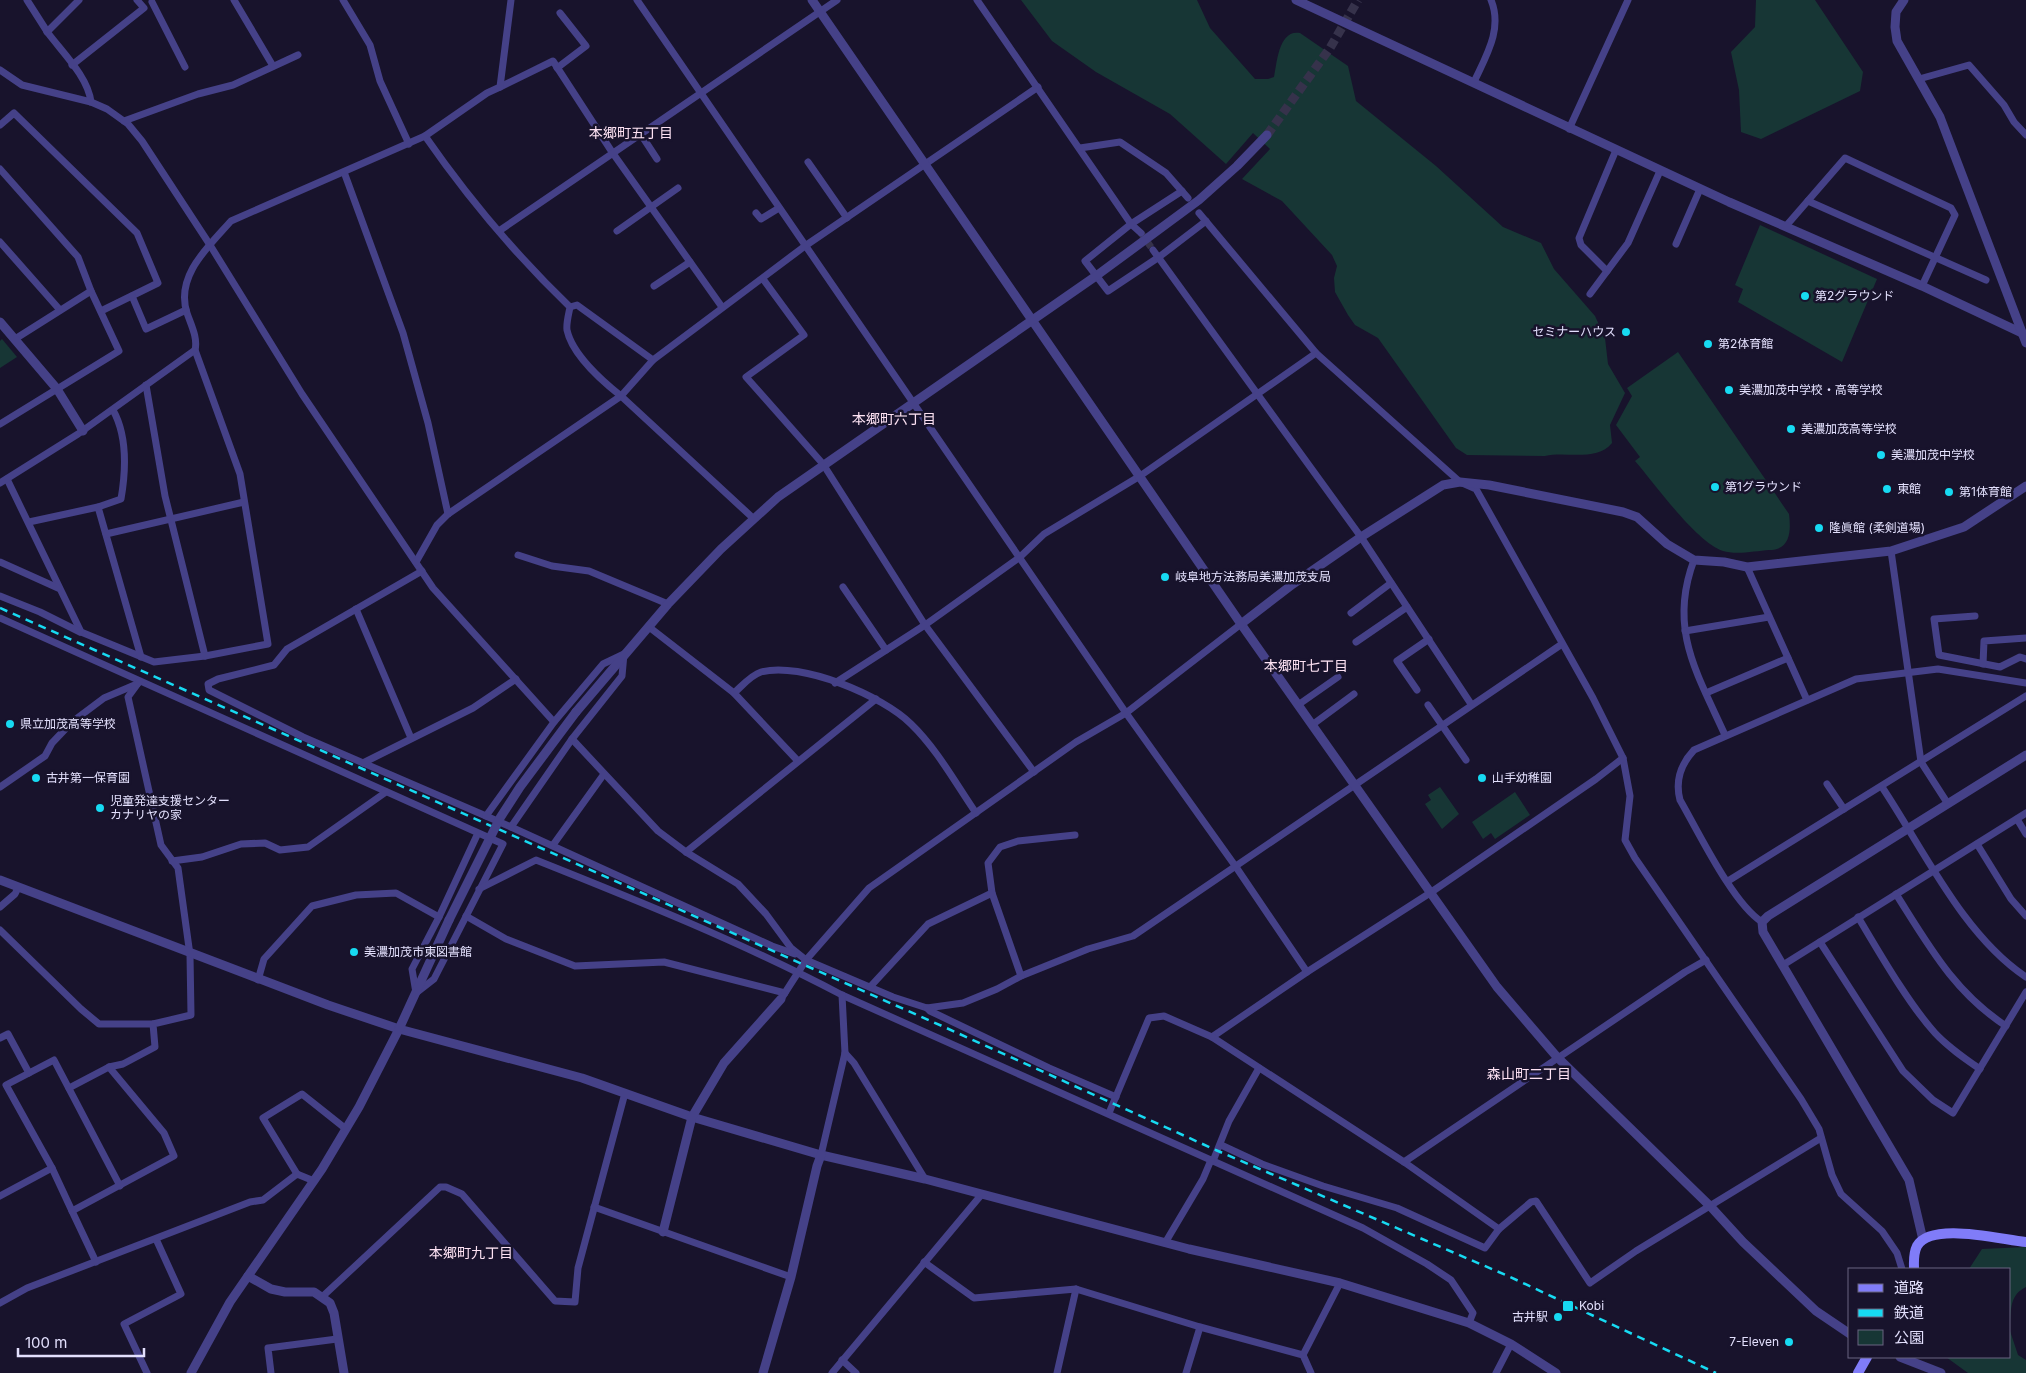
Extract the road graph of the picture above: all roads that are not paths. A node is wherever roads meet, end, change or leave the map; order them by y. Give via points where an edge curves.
1 (27, 0) edge
2 (79, 0) edge
3 (137, 0) edge
4 (234, 0) edge
5 (343, 0) edge
6 (511, 0) edge
7 (637, 0) edge
8 (812, 0) edge
9 (837, 0) edge
10 (977, 0) edge
11 (1296, 0) edge
12 (1491, 0) edge
13 (1628, 0) edge
14 (1904, 0) edge
15 (153, 1) edge
16 (144, 8) junction
17 (820, 12) junction
18 (560, 13) dead end
19 (48, 32) junction
20 (298, 55) dead end
21 (72, 65) junction
22 (273, 66) junction
23 (185, 67) dead end
24 (557, 68) junction
25 (0, 70) edge
26 (1919, 79) junction
27 (1474, 82) junction
28 (500, 87) junction
29 (1038, 87) junction
30 (700, 92) junction
31 (91, 102) junction
32 (124, 121) junction
33 (0, 125) edge
34 (1569, 129) junction
35 (640, 133) junction
36 (1267, 135) tunnel mouth
37 (2026, 135) edge
38 (425, 136) junction
39 (408, 144) junction
40 (1080, 148) junction
41 (1616, 150) junction
42 (612, 152) junction
43 (657, 159) dead end
44 (808, 162) dead end
45 (926, 164) junction
46 (0, 168) edge
47 (1660, 170) junction
48 (344, 172) junction
49 (678, 188) dead end
50 (1700, 189) junction
51 (1182, 191) junction
52 (1188, 198) dead end
53 (1808, 201) junction
54 (651, 207) junction
55 (779, 208) junction
56 (756, 213) dead end
57 (1199, 213) dead end
58 (847, 218) junction
59 (1206, 221) junction
60 (1131, 224) junction
61 (1786, 226) junction
62 (498, 231) junction
63 (616, 231) dead end
64 (1141, 233) tunnel mouth
65 (0, 242) edge
66 (1676, 244) dead end
67 (210, 245) junction
68 (805, 246) junction
69 (1153, 250) tunnel mouth
70 (1158, 257) junction
71 (1935, 258) junction
72 (690, 262) junction
73 (1607, 271) junction
74 (1096, 276) junction
75 (763, 279) junction
76 (1986, 280) dead end
77 (654, 286) dead end
78 (1922, 286) junction
79 (91, 291) junction
80 (1590, 294) dead end
81 (132, 296) junction
82 (570, 307) junction
83 (722, 307) junction
84 (60, 310) junction
85 (186, 310) junction
86 (101, 311) junction
87 (1032, 319) junction
88 (0, 322) edge
89 (2024, 334) edge
90 (15, 338) junction
91 (2026, 343) edge
92 (194, 350) junction
93 (1316, 353) junction
94 (653, 360) junction
95 (146, 385) junction
96 (57, 389) junction
97 (1257, 393) junction
98 (621, 396) junction
99 (914, 401) junction
100 (112, 410) junction
101 (0, 424) edge
102 (83, 430) junction
103 (823, 464) junction
104 (1140, 476) junction
105 (7, 479) junction
106 (1460, 482) junction
107 (0, 483) edge
108 (2026, 486) edge
109 (244, 502) junction
110 (98, 507) junction
111 (448, 514) junction
112 (754, 519) junction
113 (171, 521) junction
114 (29, 522) junction
115 (106, 534) junction
116 (1361, 537) junction
117 (1891, 551) junction
118 (518, 554) dead end
119 (1020, 557) junction
120 (1694, 560) junction
121 (0, 562) edge
122 (416, 562) junction
123 (1747, 567) junction
124 (422, 571) junction
125 (1392, 583) junction
126 (843, 587) dead end
127 (58, 588) junction
128 (0, 596) edge
129 (668, 604) junction
130 (1407, 607) junction
131 (356, 609) junction
132 (1351, 613) dead end
133 (1975, 616) dead end
134 (1769, 617) junction
135 (0, 618) edge
136 (1241, 624) junction
137 (925, 625) junction
138 (649, 627) junction
139 (1684, 631) junction
140 (81, 632) junction
141 (2026, 638) edge
142 (1428, 639) junction
143 (1356, 642) dead end
144 (1562, 644) junction
145 (886, 650) junction
146 (624, 654) junction
147 (205, 656) junction
148 (141, 657) junction
149 (1788, 658) junction
150 (2026, 659) edge
151 (1983, 664) junction
152 (1908, 672) junction
153 (1338, 677) dead end
154 (516, 679) junction
155 (139, 682) junction
156 (835, 683) junction
157 (2026, 683) edge
158 (1417, 690) dead end
159 (734, 693) junction
160 (1706, 693) junction
161 (1354, 694) dead end
162 (2026, 696) edge
163 (876, 699) junction
164 (1806, 700) junction
165 (1472, 704) junction
166 (1298, 705) junction
167 (1428, 705) dead end
168 (1126, 713) junction
169 (554, 722) junction
170 (1442, 724) junction
171 (1312, 725) junction
172 (1725, 735) junction
173 (411, 738) junction
174 (572, 738) junction
175 (2026, 755) edge
176 (1622, 758) junction
177 (797, 760) junction
178 (1466, 760) dead end
179 (1921, 762) junction
180 (363, 763) junction
181 (1034, 772) junction
182 (604, 774) junction
183 (1827, 784) dead end
184 (1354, 785) junction
185 (0, 787) edge
186 (1882, 787) junction
187 (386, 792) junction
188 (1948, 804) junction
189 (1844, 809) junction
190 (976, 813) junction
191 (2026, 813) edge
192 (486, 816) junction
193 (2017, 819) junction
194 (512, 827) junction
195 (1909, 828) junction
196 (478, 833) junction
197 (2026, 834) edge
198 (1075, 835) dead end
199 (1977, 844) junction
200 (553, 845) junction
201 (686, 852) junction
202 (172, 861) junction
203 (1236, 867) junction
204 (1935, 870) junction
205 (0, 880) edge
206 (1728, 882) junction
207 (18, 888) junction
208 (480, 889) junction
209 (1430, 893) junction
210 (992, 894) junction
211 (1896, 894) junction
212 (0, 907) edge
213 (466, 916) junction
214 (2026, 916) edge
215 (1858, 917) junction
216 (444, 918) junction
217 (1762, 922) junction
218 (0, 930) edge
219 (1820, 942) junction
220 (190, 955) junction
221 (803, 958) junction
222 (1706, 960) junction
223 (1783, 965) junction
224 (797, 972) junction
225 (1307, 972) junction
226 (1021, 976) junction
227 (2026, 978) edge
228 (258, 980) junction
229 (870, 987) junction
230 (2026, 992) edge
231 (416, 993) junction
232 (842, 995) junction
233 (783, 996) junction
234 (927, 1008) junction
235 (153, 1024) junction
236 (2006, 1026) junction
237 (399, 1028) junction
238 (1212, 1037) junction
239 (0, 1038) edge
240 (845, 1053) junction
241 (1557, 1057) junction
242 (109, 1068) junction
243 (1259, 1068) junction
244 (1980, 1069) junction
245 (30, 1073) junction
246 (3, 1086) edge
247 (69, 1088) junction
248 (625, 1094) junction
249 (1116, 1097) junction
250 (1110, 1113) junction
251 (692, 1117) junction
252 (346, 1129) junction
253 (1821, 1138) junction
254 (1221, 1145) junction
255 (821, 1156) junction
256 (1212, 1161) junction
257 (1404, 1162) junction
258 (52, 1168) junction
259 (297, 1174) junction
260 (925, 1179) junction
261 (314, 1181) junction
262 (120, 1186) junction
263 (982, 1194) junction
264 (0, 1196) edge
265 (594, 1207) junction
266 (1711, 1207) junction
267 (72, 1211) junction
268 (1499, 1229) junction
269 (663, 1232) junction
270 (156, 1239) junction
271 (1923, 1240) junction
272 (2026, 1242) edge
273 (1165, 1243) junction
274 (96, 1262) junction
275 (924, 1262) junction
276 (1902, 1268) edge
277 (1914, 1268) edge
278 (248, 1276) junction
279 (791, 1277) junction
280 (1340, 1284) junction
281 (1076, 1289) junction
282 (322, 1297) junction
283 (0, 1303) edge
284 (1469, 1323) junction
285 (1200, 1327) junction
286 (1848, 1333) edge
287 (337, 1339) junction
288 (1511, 1344) junction
289 (1302, 1355) junction
290 (1866, 1358) edge
291 (1903, 1358) edge
292 (842, 1360) junction
293 (148, 1373) edge
294 (191, 1373) edge
295 (271, 1373) edge
296 (344, 1373) edge
297 (763, 1373) edge
298 (832, 1373) edge
299 (856, 1373) edge
300 (1057, 1373) edge
301 (1186, 1373) edge
302 (1311, 1373) edge
303 (1496, 1373) edge
304 (1556, 1373) edge
305 (1858, 1373) edge
306 (1941, 1373) edge

1 - 19 street
2 - 19 street
3 - 16 street
4 - 22 street
5 - 39 street via 370,45 380,81
6 - 28 street
7 - 30 street
8 - 17 street
9 - 17 street
10 - 29 street
11 - 27 street
12 - 27 street via 1496,28
13 - 34 street
14 - 26 street via 1896,12 1894,27 1901,49
15 - 16 street
15 - 23 street
16 - 21 street
17 - 30 street
17 - 45 street
18 - 24 street via 586,46
19 - 21 street
20 - 22 street
21 - 31 street via 90,93
22 - 32 street via 233,85
24 - 28 street via 553,61
24 - 42 street
25 - 31 street via 22,85
26 - 37 street via 1969,65
26 - 89 street via 1940,117
27 - 34 street
28 - 38 street
29 - 40 street
29 - 45 street
30 - 35 street
30 - 55 street
31 - 32 street
32 - 67 street via 142,141
33 - 81 street via 14,112 137,233 158,283
34 - 41 street
35 - 42 street
35 - 43 street
36 - 74 street via 1198,200
38 - 39 street
38 - 62 street via 458,184
39 - 48 street
40 - 51 street via 1120,142 1166,173
40 - 60 street
41 - 47 street
41 - 73 street via 1579,238 1581,245
42 - 54 street
42 - 62 street
44 - 58 street
45 - 58 street
45 - 87 street
46 - 79 street via 78,257
47 - 50 street
47 - 73 street via 1628,243
48 - 67 street via 231,221
48 - 111 street via 403,333 428,423
49 - 54 street
50 - 61 street
50 - 66 street
51 - 52 street
51 - 60 street
53 - 61 street
53 - 71 street
53 - 71 street via 1845,158 1951,208 1955,215
54 - 63 street
54 - 72 street
55 - 56 street via 761,219
55 - 68 street
57 - 59 street
58 - 68 street
59 - 70 street
59 - 93 street
60 - 64 street
60 - 74 street via 1085,260
61 - 78 street
62 - 82 street
65 - 84 street
67 - 85 street via 185,281
67 - 122 street via 302,394
68 - 75 street
68 - 99 street
69 - 70 street
70 - 74 street via 1108,291
70 - 97 street
71 - 76 street
71 - 78 street
72 - 77 street
72 - 83 street
73 - 80 street
74 - 87 street
75 - 83 street
75 - 103 street via 804,335 746,377
78 - 89 street
79 - 84 street
79 - 86 street
81 - 85 street via 146,329
81 - 86 street
82 - 94 street via 577,306
82 - 98 street via 567,329 574,346 599,378
83 - 94 street
84 - 90 street
85 - 92 street via 197,343
86 - 96 street via 119,351
87 - 99 street
87 - 104 street
88 - 90 street
89 - 91 street
90 - 96 street
92 - 95 street
92 - 109 street via 240,474
93 - 97 street
93 - 106 street
94 - 98 street
95 - 100 street
95 - 113 street
96 - 101 street
96 - 102 street
97 - 104 street
97 - 116 street
98 - 111 street
98 - 112 street
99 - 103 street
99 - 119 street
100 - 102 street
100 - 110 street via 121,429 126,470 121,499
102 - 105 street
103 - 112 street
103 - 137 street
104 - 119 street via 1044,534
104 - 136 street
105 - 107 street
105 - 114 street
106 - 116 street via 1432,490
106 - 120 street via 1623,512 1637,517 1667,544
106 - 144 street via 1476,489
108 - 117 street via 1964,527
109 - 113 street
109 - 147 street via 268,644
110 - 114 street
110 - 115 street
111 - 122 street
112 - 129 street
113 - 115 street
113 - 147 street
114 - 127 street
115 - 148 street
116 - 125 street
116 - 136 street
117 - 123 street
117 - 152 street
118 - 129 street via 552,566 589,571
119 - 137 street
119 - 168 street
120 - 123 street
120 - 139 street via 1683,600
121 - 127 street
122 - 124 street
123 - 134 street
124 - 131 street
124 - 154 street via 456,616
125 - 130 street
125 - 132 street
126 - 145 street
127 - 140 street
128 - 140 street
129 - 138 street
130 - 142 street
130 - 143 street
131 - 173 street
131 - 180 street via 287,649 274,665 208,684 209,690
133 - 151 street via 1934,619 1939,655
134 - 139 street
134 - 149 street
135 - 155 street
136 - 166 street
136 - 168 street
137 - 145 street
137 - 181 street
138 - 146 street
138 - 159 street
139 - 160 street
140 - 148 street
141 - 151 street via 1984,641
142 - 158 street via 1397,661
142 - 165 street
144 - 165 street
144 - 176 street
145 - 156 street
146 - 169 street via 603,664
146 - 174 street via 622,676
146 - 216 street, bridge via 520,787
147 - 148 street via 154,662
149 - 160 street
149 - 164 street
150 - 151 street via 2020,657 2000,667
152 - 157 street via 1938,669
152 - 164 street via 1856,679
152 - 179 street
153 - 166 street
154 - 169 street
154 - 173 street via 472,708
155 - 185 street via 104,698 72,722 52,743 45,756
155 - 187 street
155 - 202 street via 128,697 160,845
156 - 159 street via 814,675 760,672
156 - 163 street
159 - 177 street
160 - 172 street
161 - 171 street
162 - 179 street
163 - 177 street
163 - 190 street via 898,713 923,737
164 - 172 street
165 - 170 street
166 - 171 street
167 - 170 street
168 - 181 street via 1076,742
168 - 203 street
169 - 192 street
170 - 178 street
170 - 184 street
171 - 184 street
172 - 206 street via 1694,750 1681,771 1677,787 1680,800
173 - 180 street
174 - 182 street
174 - 194 street
175 - 188 street
176 - 209 street
176 - 222 street via 1630,796 1625,840
177 - 201 street
179 - 186 street
179 - 188 street
180 - 192 street
181 - 190 street
182 - 200 street
182 - 201 street via 658,831
183 - 189 street
184 - 203 street
184 - 209 street
186 - 189 street
186 - 195 street
187 - 196 street
187 - 202 street via 308,847 280,850 265,843 241,844 202,857
188 - 195 street
189 - 206 street
190 - 221 street via 869,888
191 - 193 street
192 - 194 street
193 - 197 street
193 - 199 street
194 - 200 street
195 - 204 street
195 - 217 street
196 - 208 street via 503,844
196 - 216 street
198 - 210 street via 1018,841 1000,847 988,863
199 - 204 street
199 - 214 street via 2011,899
200 - 221 street
201 - 221 street via 738,884
202 - 220 street via 178,868
203 - 225 street
203 - 226 street via 1133,936 1088,949
204 - 211 street
204 - 227 street via 1984,943
205 - 207 street
206 - 217 street via 1752,916
207 - 212 street via 16,894
207 - 220 street
208 - 213 street
208 - 224 street via 536,860 659,909
209 - 225 street
209 - 241 street via 1497,987
210 - 226 street
210 - 229 street via 928,924
211 - 215 street
211 - 236 street via 1949,976 1967,997
213 - 231 street via 434,979
213 - 233 street via 506,939 575,966 664,962
215 - 219 street
215 - 244 street via 1934,1032
216 - 228 street via 396,894 356,895 312,906 264,959
216 - 231 street
217 - 223 street via 1763,932
218 - 235 street via 99,1024
219 - 223 street
219 - 244 street via 1903,1071 1933,1100 1954,1113
220 - 228 street
220 - 235 street via 191,1014
221 - 224 street
221 - 229 street
222 - 241 street
222 - 253 street via 1801,1099
223 - 271 street via 1909,1180
224 - 232 street
224 - 233 street
225 - 238 street
226 - 234 street via 963,1003
228 - 237 street
229 - 234 street
230 - 236 street
231 - 237 street
232 - 240 street
232 - 250 street
233 - 251 street via 724,1063
234 - 249 street via 978,1035
235 - 242 street via 155,1047
236 - 244 street
237 - 248 street via 582,1078
237 - 252 street
238 - 243 street
238 - 249 street via 1164,1016 1149,1018
239 - 245 street via 8,1034
240 - 255 street
240 - 260 street
241 - 257 street
241 - 266 street
242 - 247 street
242 - 262 street via 164,1133 174,1156
243 - 254 street via 1229,1121
243 - 257 street
245 - 246 street
245 - 247 street via 54,1060
246 - 258 street
247 - 262 street
248 - 251 street
248 - 265 street
249 - 250 street
250 - 256 street
251 - 255 street
251 - 269 street
252 - 259 street via 302,1094 263,1118
252 - 261 street
253 - 266 street
253 - 276 street via 1841,1194 1882,1231 1897,1253
254 - 256 street
254 - 268 street via 1323,1186 1397,1208 1485,1248
255 - 260 street
255 - 279 street
256 - 273 street
256 - 284 street via 1363,1228 1427,1264 1450,1280 1473,1312
257 - 268 street
258 - 264 street
258 - 267 street
259 - 261 street
259 - 270 street via 263,1200 250,1202
260 - 263 street
261 - 278 street
262 - 267 street
263 - 273 street
263 - 275 street
265 - 269 street
265 - 282 street via 578,1268 574,1302 555,1301 462,1194 446,1187 440,1187
266 - 268 street via 1636,1251 1590,1283 1536,1201
266 - 286 street via 1816,1311
267 - 274 street
269 - 279 street
270 - 274 street
270 - 293 street via 181,1294 124,1324
271 - 272 main road via 1949,1232
271 - 277 main road via 1914,1254
273 - 280 street
274 - 283 street via 27,1288
275 - 281 street via 974,1298
275 - 292 street
278 - 282 street via 271,1289 314,1292
278 - 294 street
279 - 297 street
280 - 284 street
280 - 289 street
281 - 285 street
281 - 300 street
282 - 287 street via 330,1303 334,1313
284 - 288 street
285 - 289 street
285 - 301 street
287 - 295 street via 268,1348
287 - 296 street
288 - 303 street
288 - 304 street
289 - 302 street
290 - 305 main road
291 - 306 street
292 - 298 street
292 - 299 street

